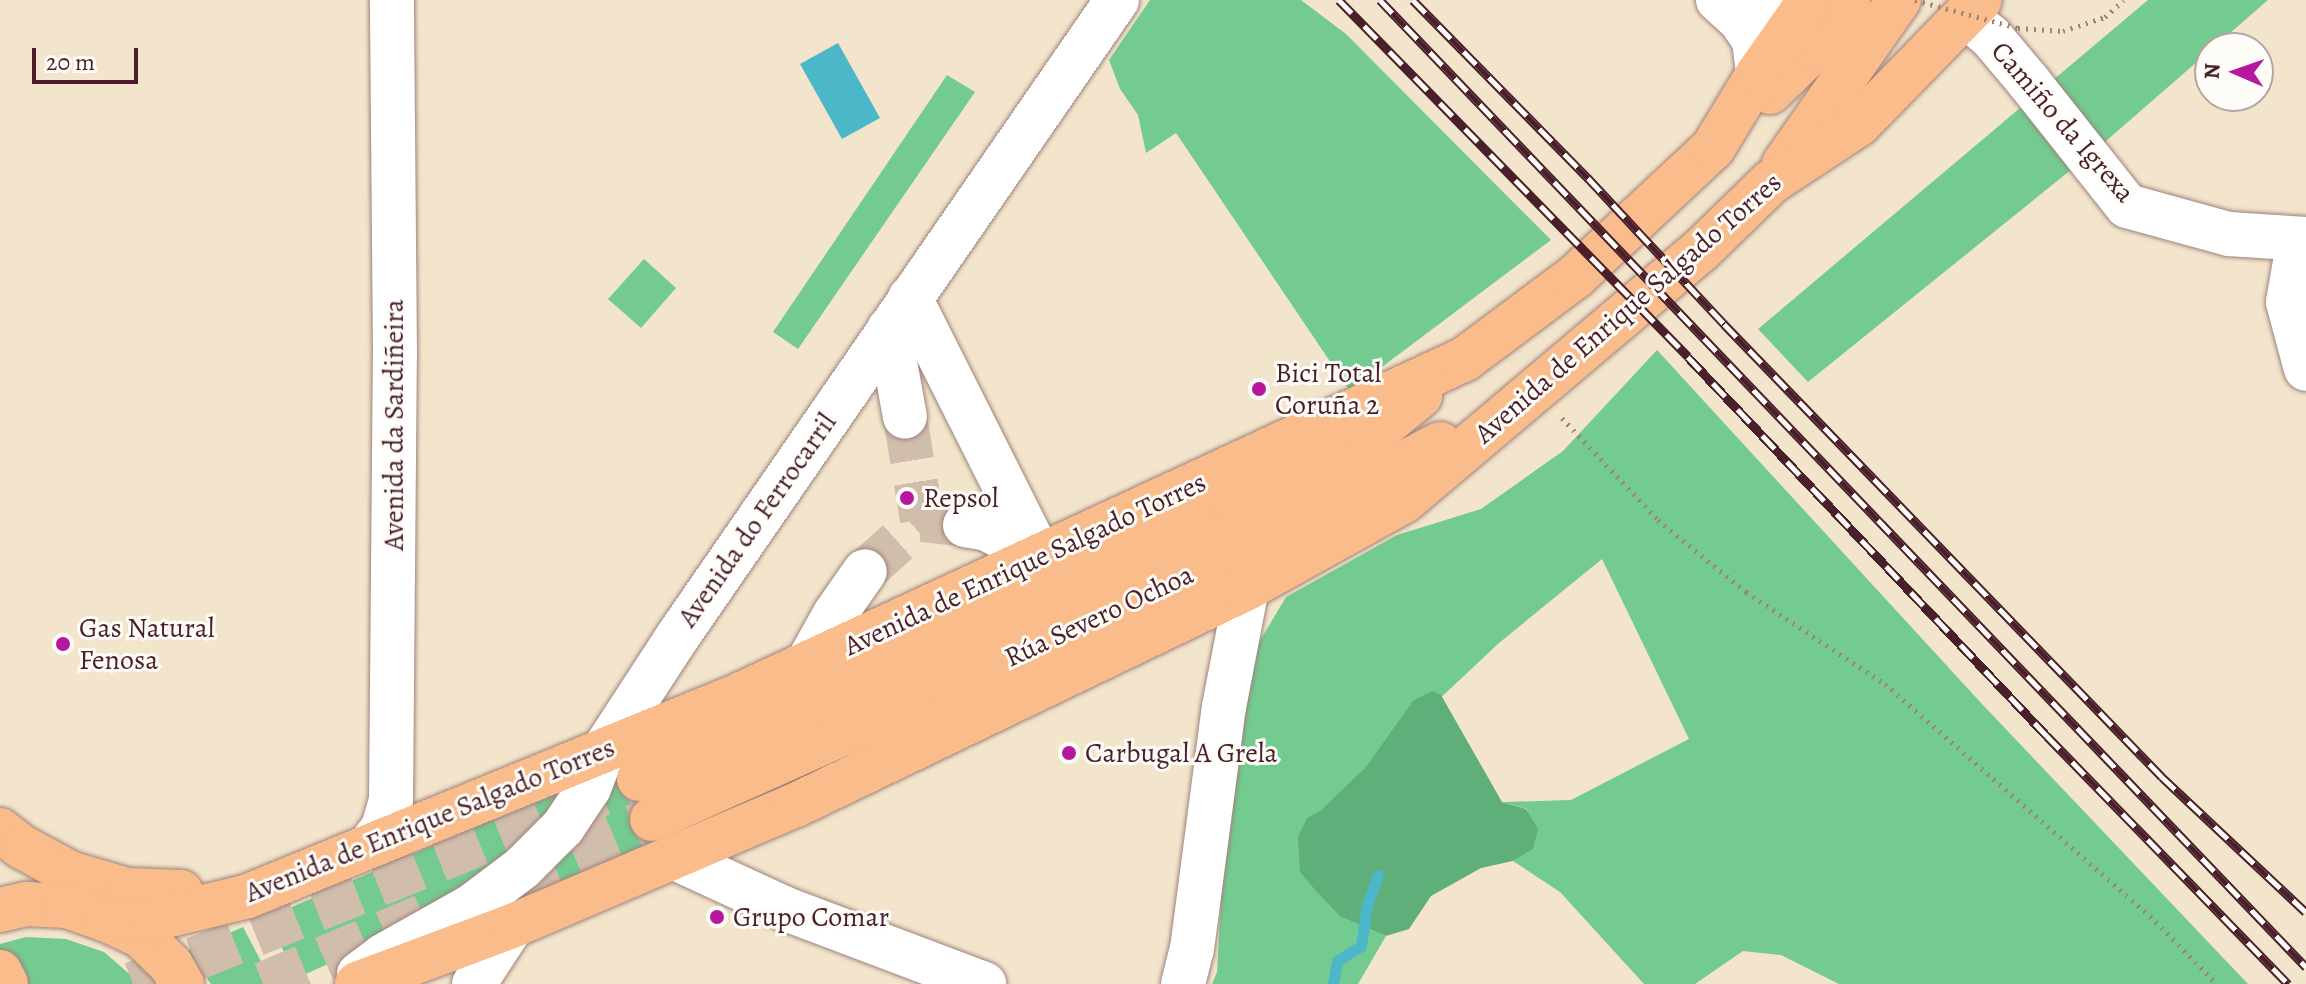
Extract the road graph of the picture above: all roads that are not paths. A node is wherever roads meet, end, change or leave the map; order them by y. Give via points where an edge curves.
1 (392, 0) edge
2 (1117, 0) edge
3 (1718, 0) edge
4 (1765, 0) edge
5 (1773, 0) edge
6 (1810, 0) edge
7 (1848, 0) edge
8 (1899, 0) edge
9 (1974, 8) edge
10 (1758, 74) junction
11 (1713, 148) junction
12 (1771, 182) junction
13 (2302, 239) edge
14 (900, 314) junction
15 (1465, 359) junction
16 (2306, 369) edge
17 (1534, 388) junction
18 (905, 417) tunnel mouth
19 (965, 525) tunnel mouth
20 (1040, 557) junction
21 (865, 571) tunnel mouth
22 (1247, 588) junction
23 (807, 664) junction
24 (603, 751) junction
25 (0, 830) edge
26 (370, 845) junction
27 (675, 858) junction
28 (0, 867) edge
29 (0, 910) edge
30 (87, 913) junction
31 (512, 926) junction
32 (0, 972) edge
33 (6, 984) edge
34 (182, 984) edge
35 (347, 984) edge
36 (357, 984) edge
37 (474, 984) edge
38 (984, 984) edge
39 (1183, 984) edge

1 - 26 street, Avenida da Sardiñeira via 391,800 383,828
2 - 14 street, Avenida do Ferrocarril
3 - 10 street via 1754,40
4 - 5 street
6 - 10 main road, Avenida de Enrique Salgado Torres
7 - 11 main road via 1814,49
8 - 12 main road
9 - 12 main road, Avenida de Enrique Salgado Torres via 1859,124
9 - 13 street, Camiño da Igrexa via 1991,37 2127,206 2229,234
10 - 11 main road, Avenida de Enrique Salgado Torres
11 - 15 main road, Avenida de Enrique Salgado Torres via 1576,276
12 - 17 main road, Avenida de Enrique Salgado Torres via 1700,251
13 - 16 street via 2288,302
14 - 18 street
14 - 20 street
14 - 24 street, Avenida do Ferrocarril
15 - 17 main road, Rúa Severo Ochoa via 1366,440 935,650 645,799 952,685 1391,473
15 - 20 main road, Avenida de Enrique Salgado Torres
17 - 22 main road, Avenida de Enrique Salgado Torres via 1404,501
19 - 20 street via 987,529
20 - 23 main road, Avenida de Enrique Salgado Torres
21 - 23 street
22 - 27 main road, Avenida de Enrique Salgado Torres
22 - 39 street
23 - 24 main road, Avenida de Enrique Salgado Torres
24 - 26 main road, Avenida de Enrique Salgado Torres
24 - 35 street, Avenida do Ferrocarril via 589,788 563,827 522,868
25 - 26 main road via 72,874 127,890 186,892
26 - 30 main road, Avenida de Enrique Salgado Torres via 248,896 154,919
27 - 31 main road, Avenida de Enrique Salgado Torres
27 - 38 street via 786,909
28 - 30 main road
29 - 30 main road, Avenida de Enrique Salgado Torres via 27,904
30 - 34 main road via 141,936
31 - 36 main road, Avenida de Enrique Salgado Torres
31 - 37 street
32 - 33 main road

